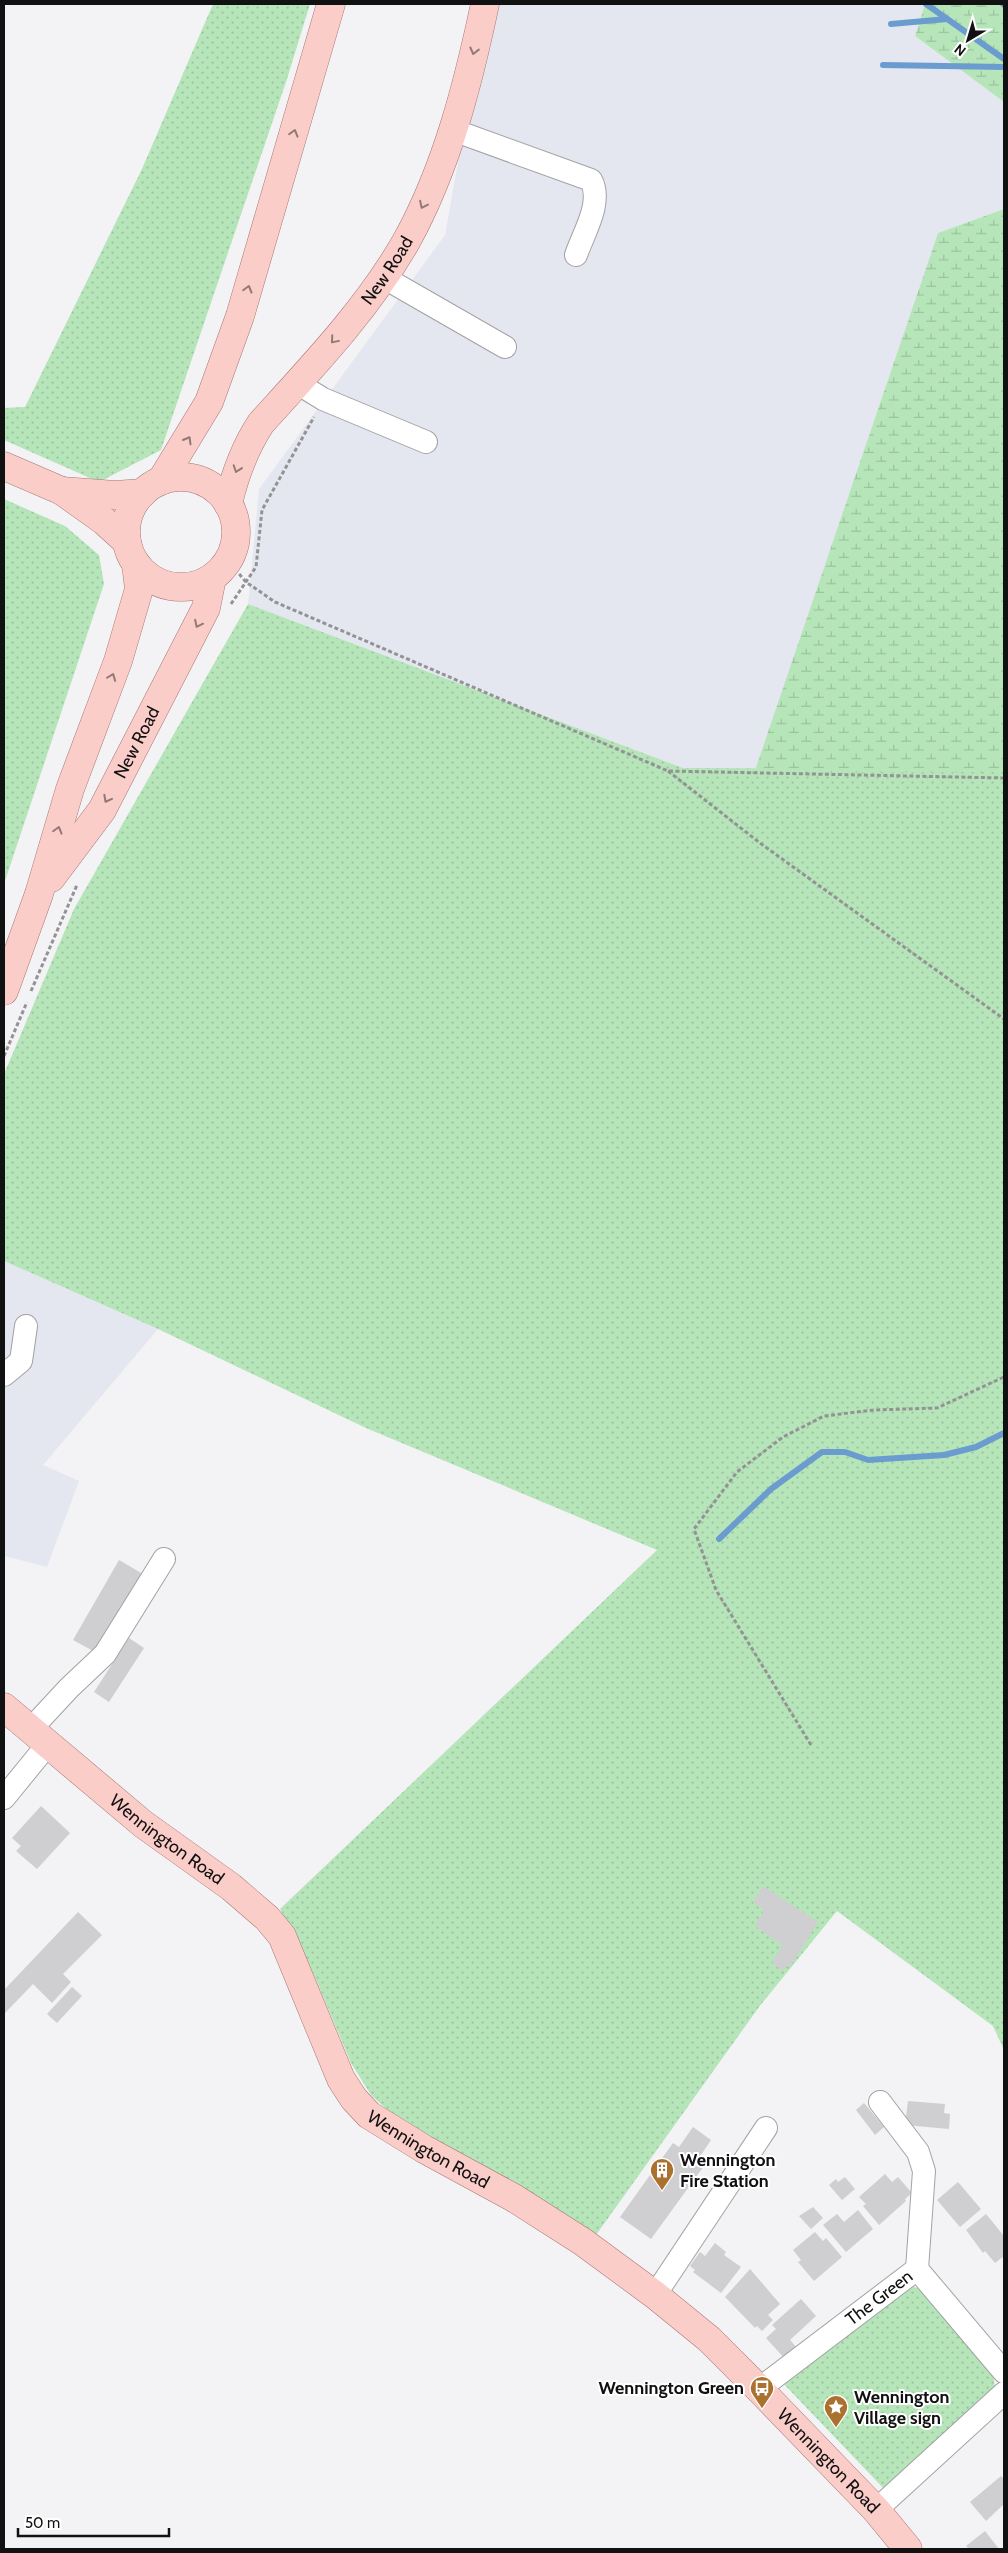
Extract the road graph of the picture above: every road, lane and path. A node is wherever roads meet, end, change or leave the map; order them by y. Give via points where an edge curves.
1 (331, 4) edge
2 (485, 4) edge
3 (453, 130) junction
4 (576, 255) dead end
5 (383, 277) junction
6 (505, 347) dead end
7 (297, 383) junction
8 (303, 438) dead end
9 (426, 442) dead end
10 (4, 466) edge
11 (152, 487) junction
12 (62, 492) junction
13 (228, 504) junction
14 (132, 553) junction
15 (220, 570) junction
16 (246, 582) junction
17 (235, 600) dead end
18 (668, 771) junction
19 (1004, 778) edge
20 (39, 894) junction
21 (4, 991) edge
22 (1004, 1019) edge
23 (26, 1326) dead end
24 (4, 1375) edge
25 (1004, 1377) edge
26 (164, 1559) dead end
27 (4, 1707) edge
28 (39, 1737) junction
29 (811, 1745) dead end
30 (4, 1798) edge
31 (880, 2102) dead end
32 (766, 2128) dead end
33 (917, 2269) junction
34 (655, 2295) junction
35 (1004, 2372) edge
36 (759, 2389) junction
37 (1004, 2394) edge
38 (876, 2510) junction
39 (908, 2549) edge

11 -> 1 main road via 209,402 240,316
2 -> 3 main road, New Road
3 - 4 street via 591,180 596,190 596,201
3 -> 5 main road, New Road via 407,240
5 - 6 street
5 -> 7 main road, New Road
7 - 9 street via 324,399
7 -> 13 main road, New Road via 249,441 237,469
8 - 16 path via 262,510 256,567
10 - 12 main road
11 - 12 main road via 114,495
11 - 13 main road via 180,477 199,480 216,490
11 - 14 main road via 132,507 126,524
12 - 14 main road via 104,521
13 - 15 main road via 236,533 234,548
14 - 15 main road via 148,576 172,586 197,585
20 -> 14 main road, New Road via 70,789 118,661 139,589
15 - 16 path
15 -> 20 main road, New Road via 206,608 102,810
16 - 17 path
16 - 18 path via 276,602
18 - 19 path
18 - 22 path via 760,844
20 - 21 main road, New Road
23 - 24 street via 21,1360
25 - 29 path via 937,1408 824,1416 783,1437 737,1472 694,1529 716,1590
26 - 28 street via 105,1654 69,1688
27 - 28 main road, Wennington Road
28 - 30 street
28 - 34 main road, Wennington Road via 143,1824 231,1887 267,1918 282,1936 333,2063 354,2099 369,2115 424,2150 514,2198 583,2242
31 - 33 street via 918,2152 923,2166 924,2195
32 - 34 street
33 - 35 street, The Green
33 - 36 street, The Green
34 - 36 main road, Wennington Road via 709,2340
36 - 38 main road, Wennington Road
37 - 38 street
38 - 39 main road, Wennington Road

